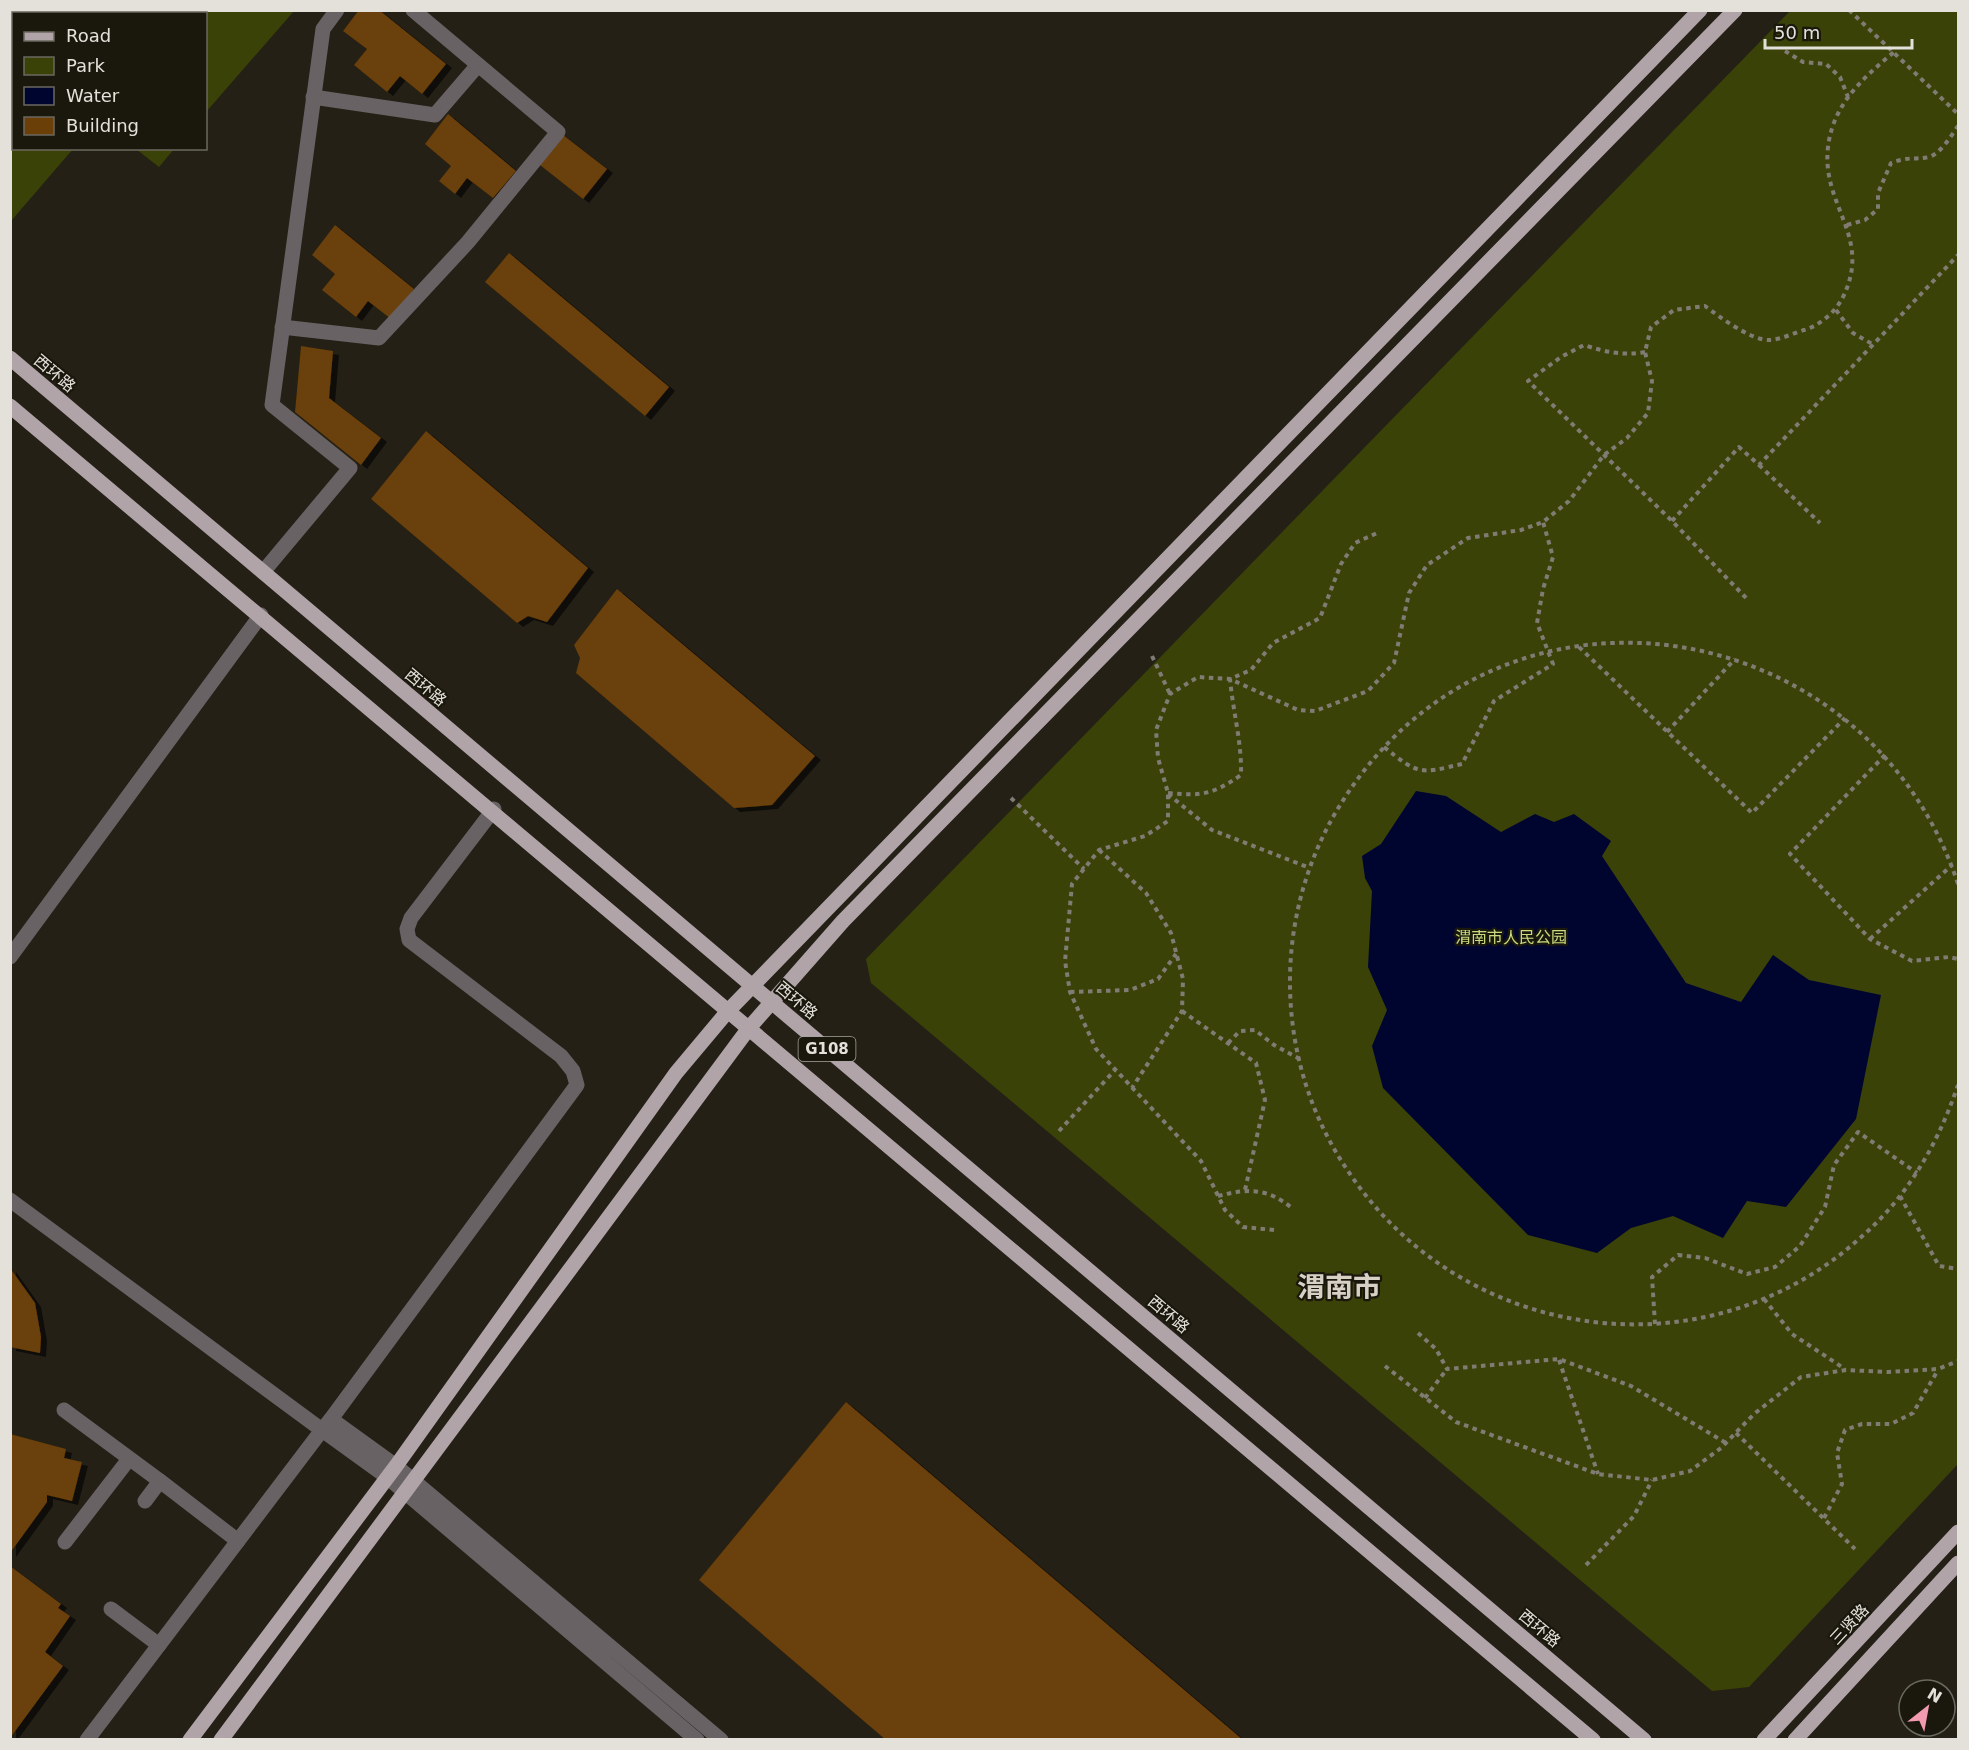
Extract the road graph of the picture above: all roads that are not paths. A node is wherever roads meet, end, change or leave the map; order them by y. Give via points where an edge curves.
1 (337, 10) edge
2 (413, 10) edge
3 (1700, 10) edge
4 (1735, 10) edge
5 (478, 65) junction
6 (313, 97) junction
7 (282, 327) junction
8 (10, 358) edge
9 (10, 406) edge
10 (262, 572) junction
11 (261, 615) junction
12 (494, 809) junction
13 (10, 957) edge
14 (752, 986) junction
15 (771, 1002) junction
16 (728, 1011) junction
17 (749, 1028) junction
18 (10, 1200) edge
19 (64, 1410) dead end
20 (326, 1425) junction
21 (129, 1459) junction
22 (392, 1472) junction
23 (160, 1482) junction
24 (410, 1487) junction
25 (145, 1501) dead end
26 (1959, 1532) edge
27 (238, 1540) junction
28 (65, 1542) dead end
29 (1959, 1563) edge
30 (111, 1609) dead end
31 (159, 1645) junction
32 (87, 1740) edge
33 (190, 1740) edge
34 (220, 1740) edge
35 (697, 1740) edge
36 (721, 1740) edge
37 (1593, 1740) edge
38 (1644, 1740) edge
39 (1764, 1740) edge
40 (1795, 1740) edge

1 - 6 street via 323,29
2 - 5 street
3 - 14 main road
4 - 15 main road via 851,913
5 - 6 street via 435,115
5 - 7 street via 558,132 468,242 379,338
6 - 7 street
7 - 10 street via 272,405 350,468
8 - 10 main road, 西环路 / G108
9 - 11 main road
10 - 14 main road, 西环路 / G108
11 - 12 main road
11 - 13 street
12 - 16 main road
12 - 20 street via 411,918 409,940 561,1056 573,1071 577,1085
14 - 15 main road, 西环路 / G108
14 - 16 main road
15 - 17 main road
15 - 38 main road, 西环路 / G108
16 - 17 main road
16 - 22 main road via 676,1073
17 - 24 main road
17 - 37 main road
18 - 20 street
19 - 21 street
20 - 22 street
20 - 27 street
21 - 23 street
21 - 28 street
22 - 24 street
22 - 33 main road
23 - 25 street
23 - 27 street
24 - 34 main road
24 - 35 street
24 - 36 street
26 - 39 main road, 三贤路
27 - 31 street
29 - 40 main road
30 - 31 street
31 - 32 street

